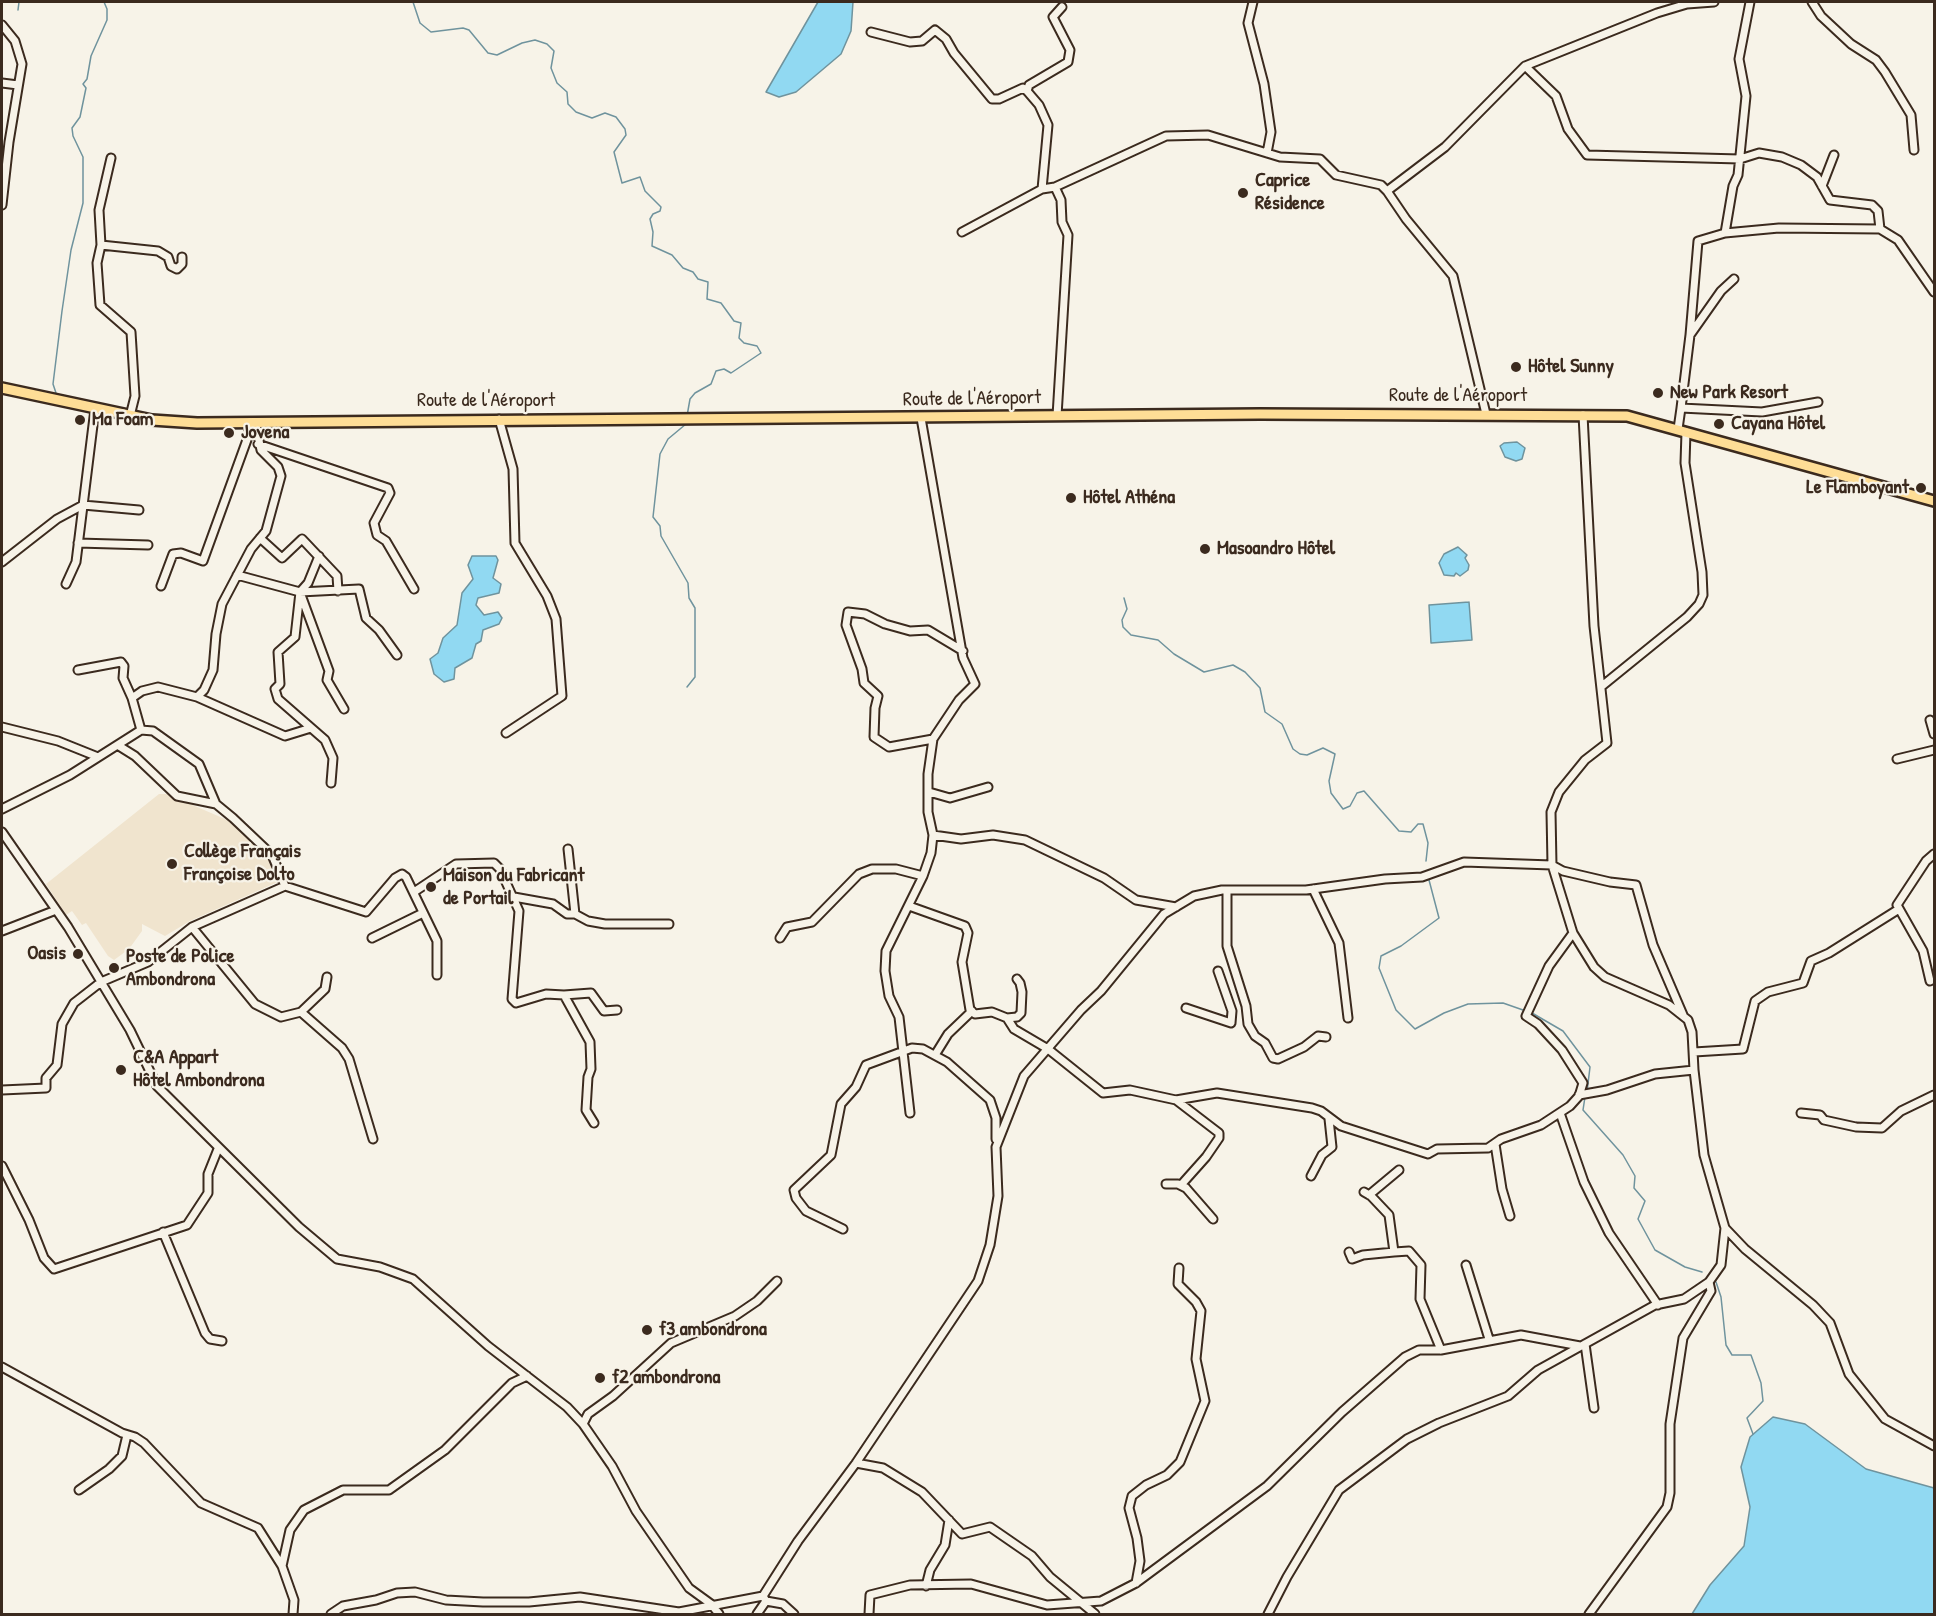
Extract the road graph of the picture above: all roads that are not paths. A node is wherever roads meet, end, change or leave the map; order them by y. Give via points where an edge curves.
1 (1253, 2) edge
2 (1714, 2) edge
3 (1750, 2) edge
4 (1812, 2) edge
5 (1062, 7) dead end
6 (2, 25) edge
7 (871, 32) dead end
8 (1525, 66) junction
9 (2, 83) edge
10 (18, 85) junction
11 (1027, 91) junction
12 (1914, 150) dead end
13 (1267, 153) junction
14 (1834, 155) dead end
15 (111, 158) dead end
16 (1740, 159) junction
17 (3, 182) edge
18 (1822, 186) junction
19 (1055, 187) junction
20 (1042, 189) junction
21 (1387, 190) junction
22 (2, 205) edge
23 (1880, 229) junction
24 (962, 232) dead end
25 (1725, 233) junction
26 (101, 245) junction
27 (182, 257) dead end
28 (1734, 279) dead end
29 (1935, 292) edge
30 (1690, 335) junction
31 (2, 388) edge
32 (1818, 402) dead end
33 (1681, 408) junction
34 (95, 409) junction
35 (1057, 413) junction
36 (1486, 414) junction
37 (1583, 415) junction
38 (130, 416) junction
39 (921, 418) junction
40 (499, 419) junction
41 (253, 422) junction
42 (1682, 430) junction
43 (258, 444) junction
44 (1935, 501) edge
45 (83, 505) junction
46 (139, 510) dead end
47 (260, 538) junction
48 (78, 543) junction
49 (148, 545) dead end
50 (319, 556) junction
51 (2, 562) edge
52 (237, 575) junction
53 (66, 584) dead end
54 (161, 586) dead end
55 (414, 589) dead end
56 (338, 591) junction
57 (300, 592) junction
58 (963, 655) junction
59 (397, 656) dead end
60 (78, 670) dead end
61 (1602, 686) junction
62 (197, 697) junction
63 (132, 698) junction
64 (344, 710) dead end
65 (1930, 720) dead end
66 (2, 727) edge
67 (311, 728) junction
68 (141, 730) junction
69 (506, 733) dead end
70 (1935, 734) edge
71 (933, 739) junction
72 (118, 746) junction
73 (1935, 750) edge
74 (98, 757) junction
75 (1897, 759) dead end
76 (331, 783) dead end
77 (988, 787) dead end
78 (929, 792) junction
79 (216, 804) junction
80 (2, 809) edge
81 (2, 832) edge
82 (933, 835) junction
83 (568, 849) dead end
84 (1935, 854) edge
85 (1552, 865) junction
86 (923, 876) junction
87 (285, 886) junction
88 (1313, 889) junction
89 (1227, 890) junction
90 (414, 892) junction
91 (514, 897) junction
92 (909, 906) junction
93 (1178, 907) junction
94 (1899, 909) junction
95 (56, 910) junction
96 (423, 914) junction
97 (575, 914) junction
98 (669, 924) dead end
99 (192, 927) junction
100 (2, 931) edge
101 (1573, 933) junction
102 (372, 938) dead end
103 (780, 938) dead end
104 (1218, 971) dead end
105 (436, 975) dead end
106 (327, 978) dead end
107 (1017, 979) dead end
108 (1930, 981) dead end
109 (101, 982) junction
110 (564, 995) junction
111 (1186, 1008) dead end
112 (617, 1010) dead end
113 (972, 1011) junction
114 (1232, 1011) junction
115 (301, 1012) junction
116 (1245, 1014) junction
117 (1683, 1015) junction
118 (1007, 1018) junction
119 (1348, 1018) dead end
120 (1326, 1037) dead end
121 (1048, 1049) junction
122 (904, 1050) junction
123 (1694, 1052) junction
124 (935, 1055) junction
125 (1694, 1070) junction
126 (2, 1090) edge
127 (1579, 1095) junction
128 (1935, 1095) edge
129 (1176, 1100) junction
130 (910, 1113) dead end
131 (1560, 1113) junction
132 (1801, 1113) dead end
133 (1329, 1119) junction
134 (594, 1123) dead end
135 (373, 1139) dead end
136 (1496, 1144) junction
137 (996, 1147) junction
138 (218, 1149) junction
139 (2, 1166) edge
140 (1399, 1170) dead end
141 (1311, 1176) dead end
142 (1166, 1184) dead end
143 (1181, 1185) junction
144 (1510, 1216) dead end
145 (1213, 1219) dead end
146 (1725, 1228) junction
147 (843, 1229) dead end
148 (163, 1232) junction
149 (1349, 1252) dead end
150 (1394, 1252) junction
151 (1466, 1265) dead end
152 (1179, 1268) dead end
153 (777, 1281) dead end
154 (1709, 1282) junction
155 (1658, 1305) junction
156 (1489, 1339) junction
157 (222, 1341) dead end
158 (1583, 1345) junction
159 (1441, 1350) junction
160 (2, 1367) edge
161 (527, 1376) junction
162 (1594, 1408) dead end
163 (583, 1424) junction
164 (127, 1435) junction
165 (1935, 1446) edge
166 (856, 1463) junction
167 (79, 1490) dead end
168 (949, 1520) junction
169 (282, 1566) junction
170 (1136, 1583) junction
171 (926, 1586) junction
172 (765, 1599) junction
173 (1079, 1603) junction
174 (711, 1604) junction
175 (293, 1614) edge
176 (331, 1614) edge
177 (719, 1614) edge
178 (757, 1614) edge
179 (794, 1614) edge
180 (869, 1614) edge
181 (1095, 1614) edge
182 (1268, 1614) edge
183 (1589, 1614) edge

1 - 13 street via 1248,23 1264,84 1271,132
2 - 8 street via 1657,13
3 - 16 street via 1739,58 1746,96
4 - 12 street via 1821,16 1851,44 1876,60 1885,72 1911,115
5 - 11 street via 1053,17 1070,50 1068,62 1029,85
6 - 10 street via 20,50
7 - 11 street via 910,42 922,41 935,30 992,99 1023,88
8 - 16 street via 1556,96 1568,129 1587,155
8 - 21 street via 1445,147
9 - 10 street
10 - 17 street
11 - 20 street via 1048,125
13 - 19 street via 1208,135 1166,136
13 - 21 street via 1320,159 1336,175 1381,185
14 - 18 street
15 - 26 street via 99,210
16 - 18 street via 1759,153 1782,157 1801,165
16 - 25 street
17 - 22 street
18 - 23 street via 1830,201 1872,205 1878,211
19 - 20 street
19 - 35 street via 1068,235
20 - 24 street
21 - 36 street via 1453,276
23 - 25 street via 1779,228
23 - 29 street via 1898,240
25 - 30 street via 1698,241
26 - 27 street via 158,251 177,269 183,264
26 - 38 street via 97,263 100,305 131,332 135,396
28 - 30 street
30 - 33 street
31 - 34 main road, Route de l'Aéroport
32 - 33 street via 1762,412
33 - 42 street
34 - 38 main road, Route de l'Aéroport
34 - 45 street
35 - 36 main road, Route de l'Aéroport
35 - 39 main road, Route de l'Aéroport
36 - 37 main road, Route de l'Aéroport
37 - 42 main road, Route de l'Aéroport via 1627,416
37 - 61 street via 1594,626
38 - 41 main road, Route de l'Aéroport via 175,422
39 - 40 main road, Route de l'Aéroport
39 - 58 street
40 - 41 main road, Route de l'Aéroport
40 - 69 street via 513,469 515,543 556,619 562,696
41 - 43 street
41 - 54 street via 203,561 173,554
42 - 44 main road, Route de l'Aéroport
42 - 61 street via 1703,595 1687,616
43 - 47 street via 278,467 280,476 266,531
43 - 55 street via 388,488 390,493 374,523 377,536 387,541
45 - 46 street
45 - 48 street
45 - 51 street via 57,519
47 - 50 street via 282,558 302,539
47 - 52 street
48 - 49 street
48 - 53 street via 76,562
50 - 56 street via 337,576
50 - 57 street
52 - 57 street
52 - 62 street via 222,604 213,670
56 - 57 street
56 - 59 street via 359,589 366,618
57 - 64 street via 329,671 327,680
57 - 67 street via 295,637 278,652 280,684 275,689 278,699
58 - 71 street via 975,684 959,700
58 - 71 street via 928,630 910,631 865,614 848,612 846,625 864,682 878,696 874,737 889,747
60 - 63 street via 121,662
61 - 85 street via 1607,743 1585,760 1559,792 1551,812
62 - 63 street via 158,687
62 - 67 street via 285,736
63 - 68 street
65 - 70 street
66 - 74 street via 58,741
67 - 76 street via 325,740 333,758
68 - 72 street
68 - 79 street via 153,731 199,764
71 - 78 street
72 - 74 street
72 - 79 street via 135,756 177,796
73 - 75 street
74 - 80 street
77 - 78 street via 950,798
78 - 82 street
79 - 87 street via 272,855
81 - 95 street
82 - 86 street
82 - 93 street via 968,839 993,835 1025,840 1104,878 1136,900
83 - 97 street
84 - 94 street via 1918,872 1897,905
85 - 88 street via 1464,862 1422,878
85 - 101 street
85 - 117 street via 1599,880 1635,885 1653,945
86 - 92 street
86 - 103 street via 896,868 872,868 846,885 812,922 787,927
87 - 90 street via 362,912 370,910 402,874
87 - 99 street
88 - 89 street
88 - 119 street via 1339,944
89 - 93 street via 1194,896
89 - 116 street via 1227,946 1246,1006
90 - 91 street via 456,864 494,863
90 - 96 street
91 - 97 street via 553,904 567,914
91 - 110 street via 519,911 512,999 516,1003 546,994
92 - 113 street via 965,926 968,933 963,972
92 - 122 street via 886,951 885,971
93 - 121 street via 1164,914 1101,992
94 - 108 street via 1923,951
94 - 123 street via 1811,961 1803,982 1755,1000 1743,1049
95 - 100 street
95 - 109 street
96 - 102 street
96 - 105 street via 438,941
97 - 98 street via 605,924
99 - 109 street via 148,962
99 - 115 street via 255,1004 281,1017
101 - 117 street via 1585,955 1605,977
101 - 127 street via 1549,966 1526,1016 1538,1023 1562,1050 1583,1083
104 - 114 street
106 - 115 street via 325,989
107 - 118 street via 1022,992 1021,1014
109 - 126 street via 74,1004 62,1024 57,1065 46,1078 46,1088
109 - 138 street via 157,1086
110 - 112 street via 591,993 604,1011
110 - 134 street via 590,1042 586,1110
111 - 114 street via 1231,1023
113 - 118 street
113 - 124 street via 948,1034
114 - 116 street
115 - 135 street via 342,1047 349,1059
116 - 120 street via 1258,1041 1265,1043 1273,1058 1304,1047 1318,1036
117 - 123 street via 1692,1032
118 - 121 street via 1014,1029
121 - 129 street via 1103,1093 1130,1090
121 - 137 street via 1024,1076
122 - 124 street via 923,1049
122 - 130 street
122 - 147 street via 866,1065 856,1087 841,1104 831,1155 794,1190 806,1211
123 - 125 street
124 - 137 street via 990,1100 996,1119
125 - 127 street via 1654,1074
125 - 146 street via 1704,1155
127 - 131 street
128 - 132 street via 1901,1111 1882,1128 1856,1127
129 - 133 street via 1217,1093 1321,1110
129 - 143 street via 1219,1133 1206,1158
131 - 136 street
131 - 155 street via 1584,1182 1609,1233
133 - 136 street via 1428,1154 1437,1149 1488,1148
133 - 141 street via 1332,1147 1322,1155
136 - 144 street
137 - 166 street via 998,1196 990,1245 978,1281
138 - 148 street via 208,1174 208,1193 187,1225
138 - 161 street via 337,1259 380,1267 413,1279
139 - 148 street via 44,1258 54,1269
140 - 150 street via 1366,1194 1389,1215
142 - 143 street
143 - 145 street
146 - 154 street via 1721,1265
146 - 165 street via 1830,1323 1849,1374 1885,1419
148 - 157 street via 205,1333 210,1339
149 - 150 street via 1352,1259
150 - 159 street via 1409,1251 1421,1265 1420,1299
151 - 156 street
152 - 170 street via 1178,1284 1201,1311 1196,1359 1205,1401 1180,1462 1167,1475 1132,1496 1129,1508 1140,1561
153 - 163 street via 735,1316 671,1343 588,1414
154 - 155 street via 1684,1299
154 - 183 street via 1710,1291 1683,1338 1670,1424 1667,1507
155 - 158 street
156 - 158 street via 1521,1335
156 - 159 street
158 - 162 street
158 - 182 street via 1538,1370 1508,1396 1407,1439 1339,1490
159 - 170 street via 1419,1350 1405,1357 1267,1486
160 - 164 street
161 - 163 street
161 - 169 street via 512,1383 445,1450 389,1490 343,1490 304,1510 290,1530
163 - 174 street via 689,1588
164 - 167 street via 122,1456
164 - 169 street via 144,1443 201,1503 258,1528
166 - 168 street via 882,1468 905,1481 922,1492
166 - 172 street via 798,1541
168 - 171 street via 945,1545 930,1570
168 - 173 street via 962,1534 990,1527 1032,1556
169 - 175 street via 294,1600
170 - 173 street via 1101,1600
171 - 173 street via 971,1584 1047,1605
171 - 180 street via 910,1585 870,1595
172 - 174 street
172 - 178 street
172 - 179 street via 783,1604
173 - 181 street
174 - 176 street via 679,1612 580,1597 483,1602 446,1600 415,1592 343,1606
174 - 177 street

